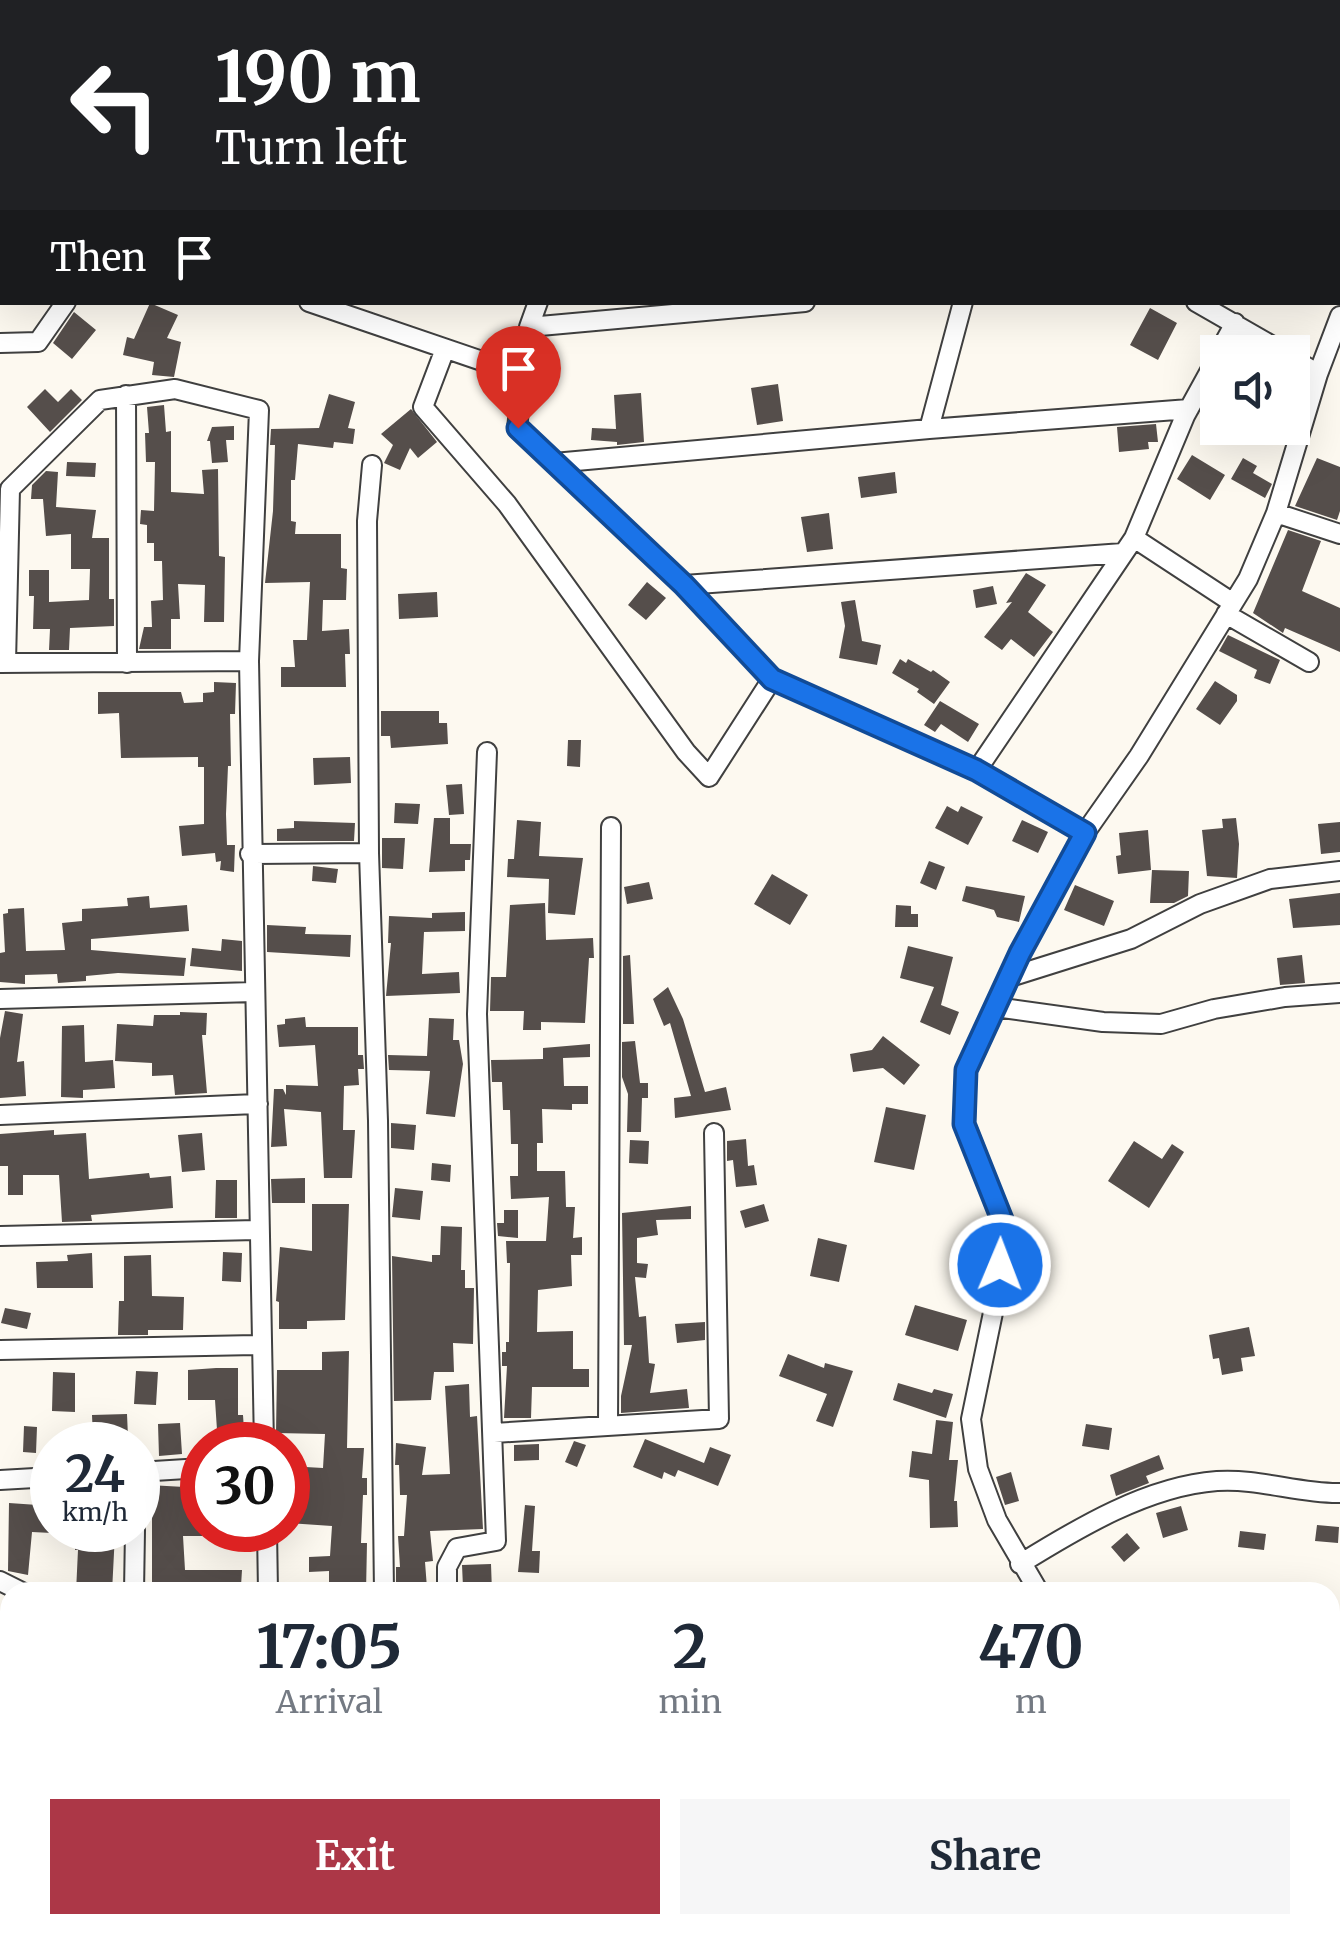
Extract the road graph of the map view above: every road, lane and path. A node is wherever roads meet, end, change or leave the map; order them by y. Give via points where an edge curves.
1 (64, 305) edge
2 (318, 305) edge
3 (537, 305) edge
4 (772, 305) edge
5 (963, 305) edge
6 (1202, 305) edge
7 (1340, 316) edge
8 (1236, 323) junction
9 (528, 327) junction
10 (1229, 335) edge
11 (1255, 335) edge
12 (0, 343) edge
13 (446, 349) junction
14 (1328, 364) edge
15 (523, 375) junction
16 (1200, 387) edge
17 (126, 395) junction
18 (1188, 409) junction
19 (929, 429) junction
20 (554, 463) junction
21 (372, 465) dead end
22 (1276, 512) junction
23 (1340, 534) edge
24 (1129, 545) junction
25 (684, 585) junction
26 (1229, 608) junction
27 (249, 661) junction
28 (1309, 662) dead end
29 (3, 663) edge
30 (127, 663) junction
31 (772, 679) junction
32 (487, 752) dead end
33 (976, 770) junction
34 (610, 826) dead end
35 (1085, 833) junction
36 (369, 853) junction
37 (250, 854) junction
38 (1340, 870) edge
39 (1010, 977) junction
40 (254, 992) junction
41 (1340, 993) edge
42 (0, 999) edge
43 (996, 1007) junction
44 (258, 1104) junction
45 (0, 1115) edge
46 (714, 1133) dead end
47 (258, 1230) junction
48 (0, 1236) edge
49 (262, 1345) junction
50 (0, 1350) edge
51 (264, 1422) edge
52 (608, 1426) junction
53 (494, 1434) junction
54 (30, 1478) edge
55 (0, 1480) edge
56 (1340, 1493) edge
57 (135, 1552) edge
58 (267, 1552) edge
59 (1020, 1564) junction
60 (134, 1582) edge
61 (268, 1582) edge
62 (384, 1582) edge
63 (447, 1582) edge
64 (1032, 1582) edge

1 - 12 street via 38,342
2 - 13 street
3 - 9 street
4 - 9 street
5 - 19 street
6 - 8 street
7 - 14 street
8 - 10 street
8 - 11 street
9 - 15 street
13 - 15 street
13 - 31 street via 423,407 507,504 709,777
14 - 22 street
15 - 20 street via 518,428
16 - 18 street
17 - 27 street via 175,389 259,410
17 - 29 street via 100,400 10,489
17 - 30 street
18 - 19 street
18 - 24 street
19 - 20 street
20 - 25 street
21 - 36 street
22 - 23 street
22 - 26 street
24 - 25 street
24 - 26 street
24 - 33 street
25 - 31 street
26 - 28 street
26 - 35 street
27 - 30 street
27 - 37 street
29 - 30 street
31 - 33 street
32 - 53 street via 478,1014
33 - 35 street
34 - 52 street
35 - 39 street
36 - 37 street
36 - 62 street
37 - 40 street
38 - 39 street via 1270,879 1131,939
39 - 43 street
40 - 42 street
40 - 44 street
41 - 43 street via 1161,1024
43 - 59 street via 966,1070 964,1124 1005,1227 971,1420 978,1469
44 - 45 street
44 - 47 street
46 - 52 street via 719,1419
47 - 48 street
47 - 49 street
49 - 50 street
49 - 51 street
52 - 53 street
53 - 63 street via 496,1542 458,1548 446,1566
54 - 55 street
56 - 59 street via 1220,1481 1181,1487 1128,1506
57 - 60 street
58 - 61 street
59 - 64 street

